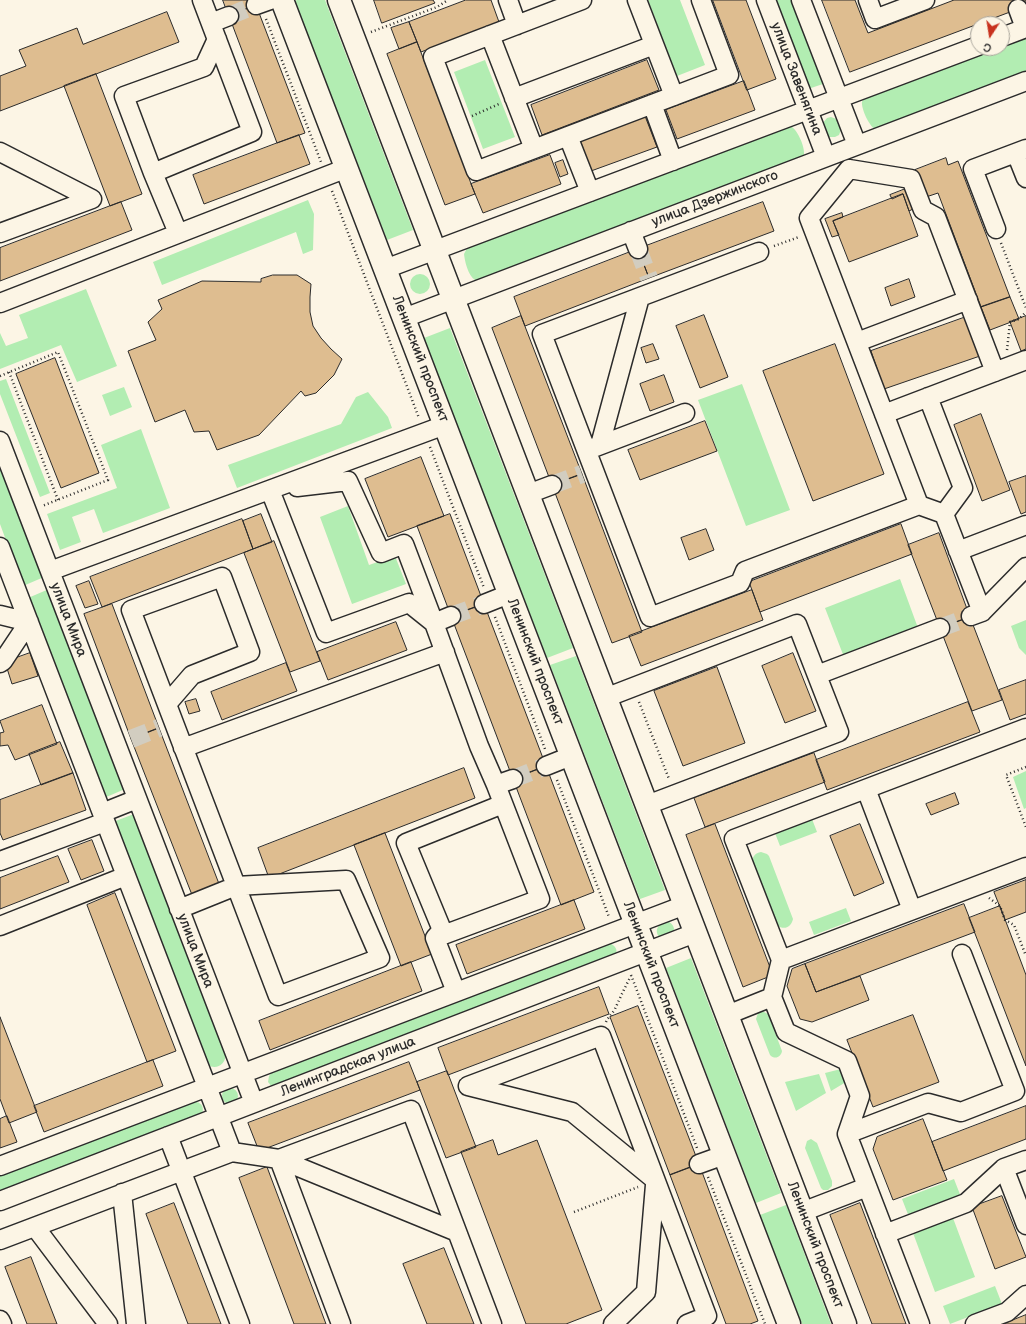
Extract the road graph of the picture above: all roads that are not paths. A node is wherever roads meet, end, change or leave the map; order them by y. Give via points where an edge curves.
1 (202, 0) edge
2 (282, 0) edge
3 (339, 0) edge
4 (508, 0) edge
5 (582, 0) edge
6 (636, 0) edge
7 (701, 0) edge
8 (766, 0) edge
9 (801, 0) edge
10 (868, 0) edge
11 (925, 0) edge
12 (1018, 9) dead end
13 (229, 16) tunnel mouth
14 (211, 23) junction
15 (516, 25) junction
16 (1025, 28) edge
17 (1010, 34) edge
18 (490, 35) junction
19 (217, 40) junction
20 (654, 45) junction
21 (970, 49) edge
22 (1026, 81) edge
23 (674, 96) junction
24 (514, 98) junction
25 (839, 98) junction
26 (652, 104) junction
27 (808, 110) junction
28 (568, 136) junction
29 (849, 148) junction
30 (534, 149) junction
31 (1021, 151) edge
32 (0, 152) edge
33 (826, 157) junction
34 (673, 161) junction
35 (347, 168) junction
36 (850, 169) junction
37 (153, 173) junction
38 (1026, 178) edge
39 (590, 192) junction
40 (996, 229) road end
41 (631, 231) junction
42 (0, 233) edge
43 (178, 234) junction
44 (638, 250) tunnel mouth
45 (434, 251) junction
46 (759, 252) road end
47 (385, 269) junction
48 (648, 289) junction
49 (453, 299) junction
50 (968, 300) junction
51 (0, 303) edge
52 (404, 318) junction
53 (857, 342) junction
54 (1026, 360) edge
55 (1000, 370) junction
56 (928, 398) junction
57 (685, 413) dead end
58 (884, 414) junction
59 (445, 425) junction
60 (0, 441) edge
61 (593, 448) junction
62 (552, 485) tunnel mouth
63 (270, 490) junction
64 (528, 494) junction
65 (919, 505) junction
66 (944, 514) junction
67 (1026, 525) edge
68 (0, 547) edge
69 (958, 551) junction
70 (1026, 567) edge
71 (50, 571) junction
72 (509, 594) junction
73 (486, 603) tunnel mouth
74 (0, 615) edge
75 (451, 616) tunnel mouth
76 (29, 622) junction
77 (434, 623) junction
78 (940, 628) tunnel mouth
79 (445, 652) junction
80 (0, 663) edge
81 (817, 675) junction
82 (605, 698) junction
83 (167, 704) junction
84 (1026, 728) edge
85 (183, 748) junction
86 (572, 756) junction
87 (549, 765) tunnel mouth
88 (513, 778) tunnel mouth
89 (496, 785) junction
90 (866, 789) junction
91 (137, 799) junction
92 (503, 804) junction
93 (646, 805) junction
94 (103, 817) junction
95 (0, 862) edge
96 (1026, 867) edge
97 (126, 876) junction
98 (236, 886) junction
99 (685, 905) junction
100 (179, 909) junction
101 (912, 910) junction
102 (636, 924) junction
103 (0, 926) edge
104 (695, 933) junction
105 (435, 938) junction
106 (646, 952) junction
107 (962, 954) dead end
108 (781, 960) junction
109 (456, 992) junction
110 (772, 997) junction
111 (727, 1014) junction
112 (242, 1074) junction
113 (207, 1087) junction
114 (254, 1103) junction
115 (218, 1117) junction
116 (847, 1134) junction
117 (168, 1136) junction
118 (232, 1152) junction
119 (724, 1155) junction
120 (279, 1159) junction
121 (1026, 1160) edge
122 (698, 1164) dead end
123 (0, 1166) edge
124 (1004, 1168) junction
125 (181, 1171) junction
126 (663, 1178) junction
127 (867, 1187) junction
128 (122, 1193) junction
129 (0, 1201) edge
130 (802, 1212) junction
131 (1026, 1226) edge
132 (35, 1227) junction
133 (457, 1232) junction
134 (885, 1234) junction
135 (0, 1240) edge
136 (1026, 1295) edge
137 (0, 1320) edge
138 (2, 1324) edge
139 (108, 1324) edge
140 (136, 1324) edge
141 (240, 1324) edge
142 (340, 1324) edge
143 (492, 1324) edge
144 (613, 1324) edge
145 (687, 1324) edge
146 (789, 1324) edge
147 (845, 1324) edge
148 (920, 1324) edge
149 (975, 1324) edge

1 - 14 street
2 - 35 main road, Ленинский проспект
3 - 45 main road, Ленинский проспект
4 - 15 street
5 - 15 street
6 - 20 street
7 - 23 street via 729,75
8 - 27 street, улица Завенягина
9 - 25 street
10 - 11 street via 875,19
12 - 16 street
13 - 14 street
14 - 19 street
15 - 18 street
16 - 17 street
18 - 24 street
18 - 30 street via 433,57 457,122 476,171
19 - 37 street via 204,67 124,96
19 - 37 street via 252,132
20 - 23 street
20 - 24 street
21 - 25 street
22 - 29 street, улица Дзержинского
23 - 26 street
24 - 30 street
25 - 27 street
25 - 29 street
26 - 28 street
26 - 34 street
27 - 33 street, улица Завенягина
27 - 34 street
28 - 30 street
28 - 39 street
29 - 33 street, улица Дзержинского
29 - 36 street
31 - 38 street
31 - 40 street via 973,169
32 - 42 street via 92,199
33 - 41 street, улица Дзержинского
34 - 39 street
35 - 43 street
35 - 47 main road, Ленинский проспект
36 - 50 street via 912,179 923,210 936,217
36 - 53 street via 809,218
37 - 43 street
39 - 45 street
41 - 44 street
41 - 49 street, улица Дзержинского
43 - 51 street
45 - 47 street
45 - 49 main road, Ленинский проспект
46 - 48 street
47 - 52 main road, Ленинский проспект
48 - 61 street
48 - 61 street via 542,334
49 - 52 street, улица Дзержинского
49 - 64 main road, Ленинский проспект
50 - 53 street
50 - 55 street
52 - 59 main road, Ленинский проспект
53 - 58 street
54 - 55 street
55 - 56 street
56 - 58 street
56 - 66 street via 963,488
57 - 61 street
58 - 65 street
59 - 63 street
59 - 72 main road, Ленинский проспект
60 - 71 street, улица Мира
61 - 65 street via 588,472 650,617 740,583 745,571
62 - 64 street
63 - 71 street
63 - 77 street via 348,481 381,553 404,544
63 - 77 street via 326,633 409,603
64 - 82 main road, Ленинский проспект
65 - 66 street
66 - 69 street
67 - 69 street
68 - 76 street
69 - 70 street via 976,615
71 - 91 street, улица Мира via 124,742
72 - 73 street
72 - 86 main road, Ленинский проспект
74 - 76 street
75 - 77 street
76 - 80 street
76 - 94 street
77 - 79 street
78 - 81 street
79 - 85 street
79 - 89 street
81 - 82 street via 797,624
81 - 93 street via 839,732
82 - 93 main road, Ленинский проспект
83 - 83 street via 131,610 222,577 250,652 192,675
83 - 85 street via 166,725
84 - 90 street
85 - 98 street
86 - 87 street
86 - 102 main road, Ленинский проспект
88 - 89 street
89 - 92 street
90 - 101 street
90 - 108 street via 734,839
91 - 94 street
91 - 100 street, улица Мира
92 - 105 street via 406,843 442,930
92 - 105 street via 540,899
93 - 99 main road, Ленинский проспект
94 - 95 street
94 - 97 street
96 - 101 street
97 - 103 street
97 - 113 street
98 - 98 street via 278,996 380,958 346,880
98 - 100 street
99 - 102 street
99 - 104 main road, Ленинский проспект
100 - 112 street, улица Мира
101 - 108 street
102 - 106 main road, Ленинский проспект
102 - 109 street
104 - 106 street, Ленинградская улица
104 - 111 main road, Ленинский проспект
105 - 109 street
106 - 114 street, Ленинградская улица
106 - 119 main road, Ленинский проспект
107 - 116 street via 1015,1091 961,1112 928,1103
108 - 110 street
109 - 112 street
110 - 111 street
110 - 116 street via 786,1032 847,1061 860,1096
111 - 130 main road, Ленинский проспект
112 - 113 street
112 - 114 street, улица Мира
113 - 115 street
113 - 123 street
114 - 115 street, Ленинградская улица
115 - 117 street, Ленинградская улица
115 - 118 street
116 - 127 street
117 - 125 street
117 - 129 street, Ленинградская улица
118 - 120 street
118 - 125 street
119 - 122 street
119 - 146 main road, Ленинский проспект
120 - 133 street
120 - 133 street via 411,1110
120 - 142 street
121 - 124 street
124 - 131 street
124 - 134 street via 966,1203
125 - 128 street
125 - 141 street
126 - 126 street via 601,1036 468,1086 572,1112
126 - 144 street via 646,1292
126 - 145 street via 707,1316
127 - 130 street
127 - 134 street
128 - 132 street
128 - 140 street
130 - 147 main road, Ленинский проспект
132 - 135 street
132 - 139 street
133 - 143 street
134 - 148 street
136 - 149 street via 1007,1312
137 - 138 street

